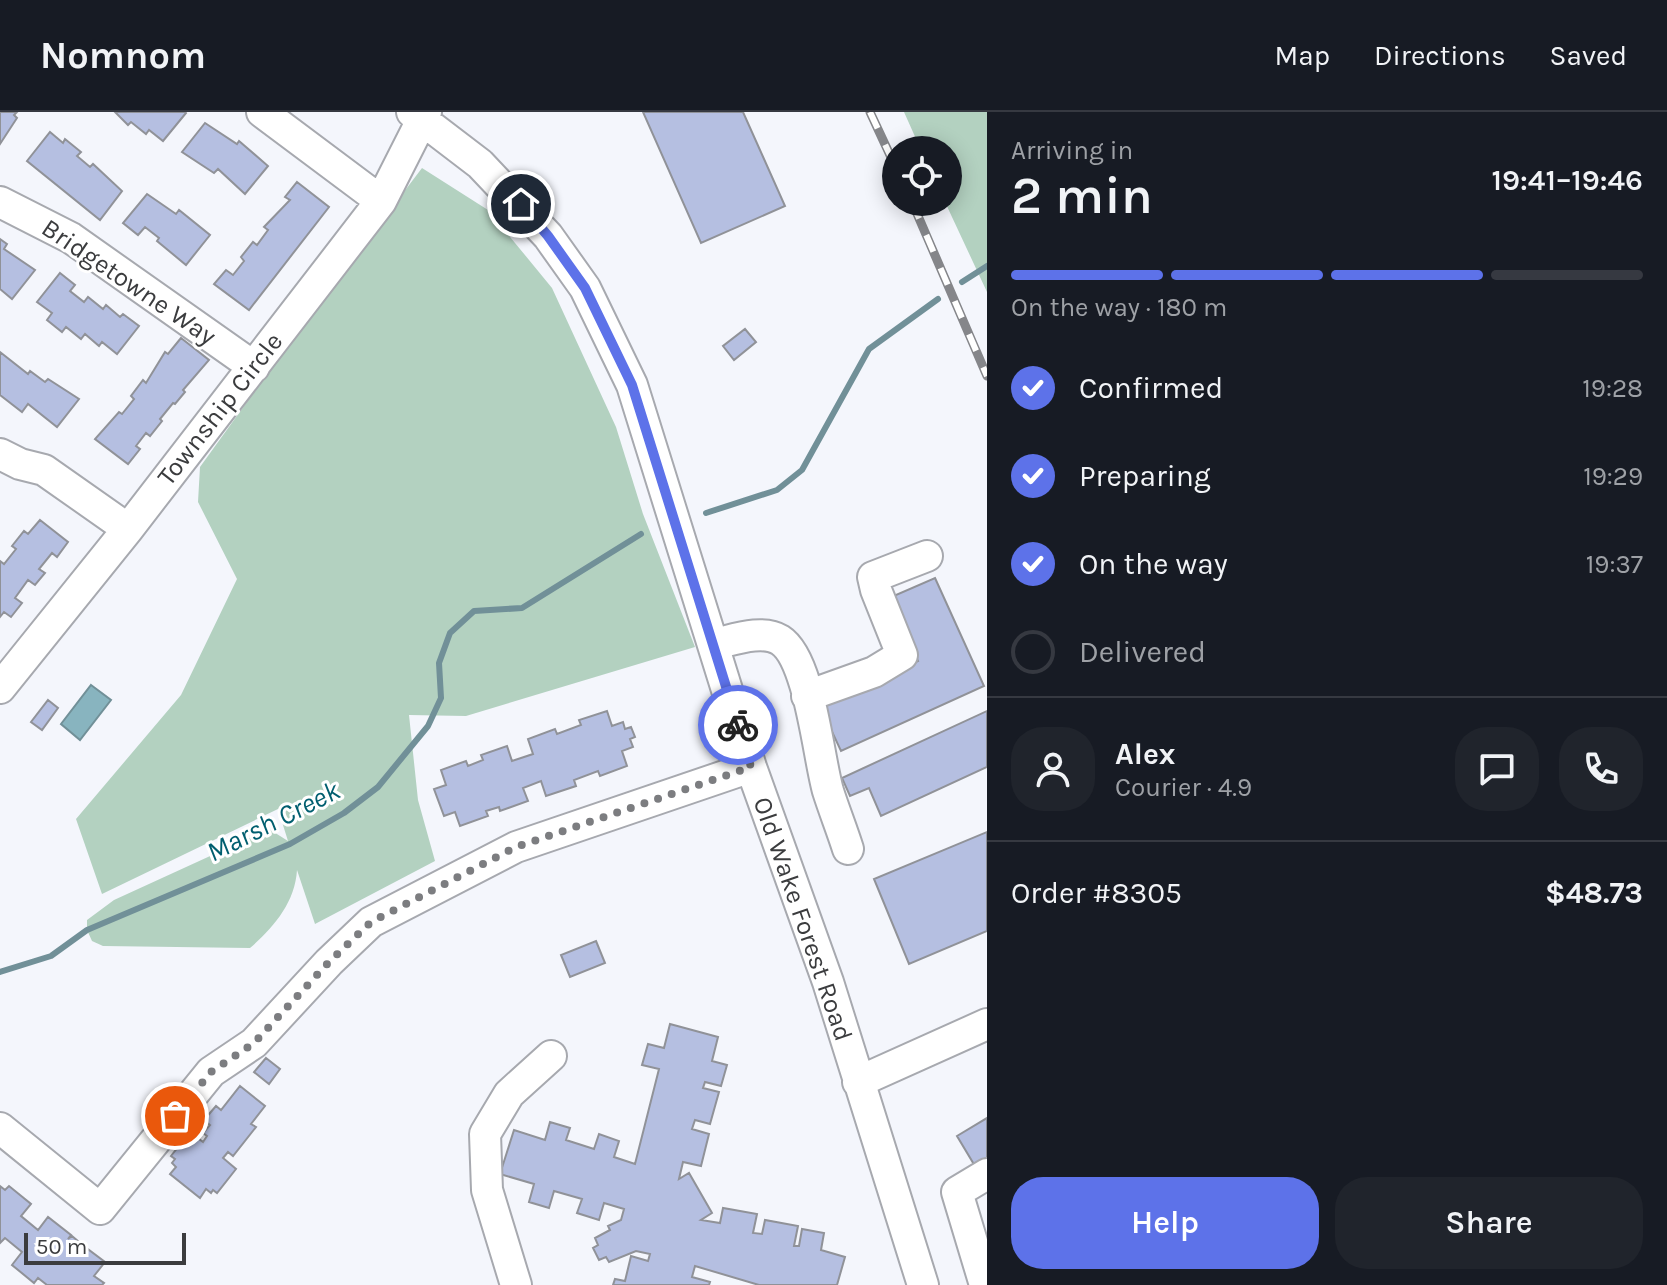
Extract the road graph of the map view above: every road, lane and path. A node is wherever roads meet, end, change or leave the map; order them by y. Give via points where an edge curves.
1 (262, 112) edge
2 (420, 114) edge
3 (381, 201) junction
4 (0, 202) edge
5 (254, 367) junction
6 (0, 454) edge
7 (128, 529) junction
8 (927, 556) dead end
9 (714, 644) junction
10 (0, 688) edge
11 (807, 696) junction
12 (751, 767) junction
13 (848, 849) dead end
14 (987, 1024) edge
15 (551, 1056) dead end
16 (858, 1082) junction
17 (0, 1128) edge
18 (987, 1174) edge
19 (516, 1285) edge
20 (923, 1285) edge
21 (985, 1285) edge

1 - 3 street
2 - 3 street, Township Circle
2 - 9 street, Old Wake Forest Road via 521,204 585,288 632,385
3 - 5 street, Township Circle
4 - 5 street, Bridgetowne Way via 71,238
5 - 7 street, Township Circle
6 - 7 street via 44,470
7 - 10 street, Township Circle
8 - 11 street via 873,577 902,655 874,672
9 - 11 street via 752,636 780,640 796,658
9 - 12 street, Old Wake Forest Road
11 - 13 street
12 - 16 street, Old Wake Forest Road
12 - 17 street via 516,847 371,922 254,1043 211,1072 100,1209
14 - 16 street
15 - 19 street via 509,1094 485,1134 487,1190
16 - 20 street, Old Wake Forest Road
18 - 21 street via 957,1192

